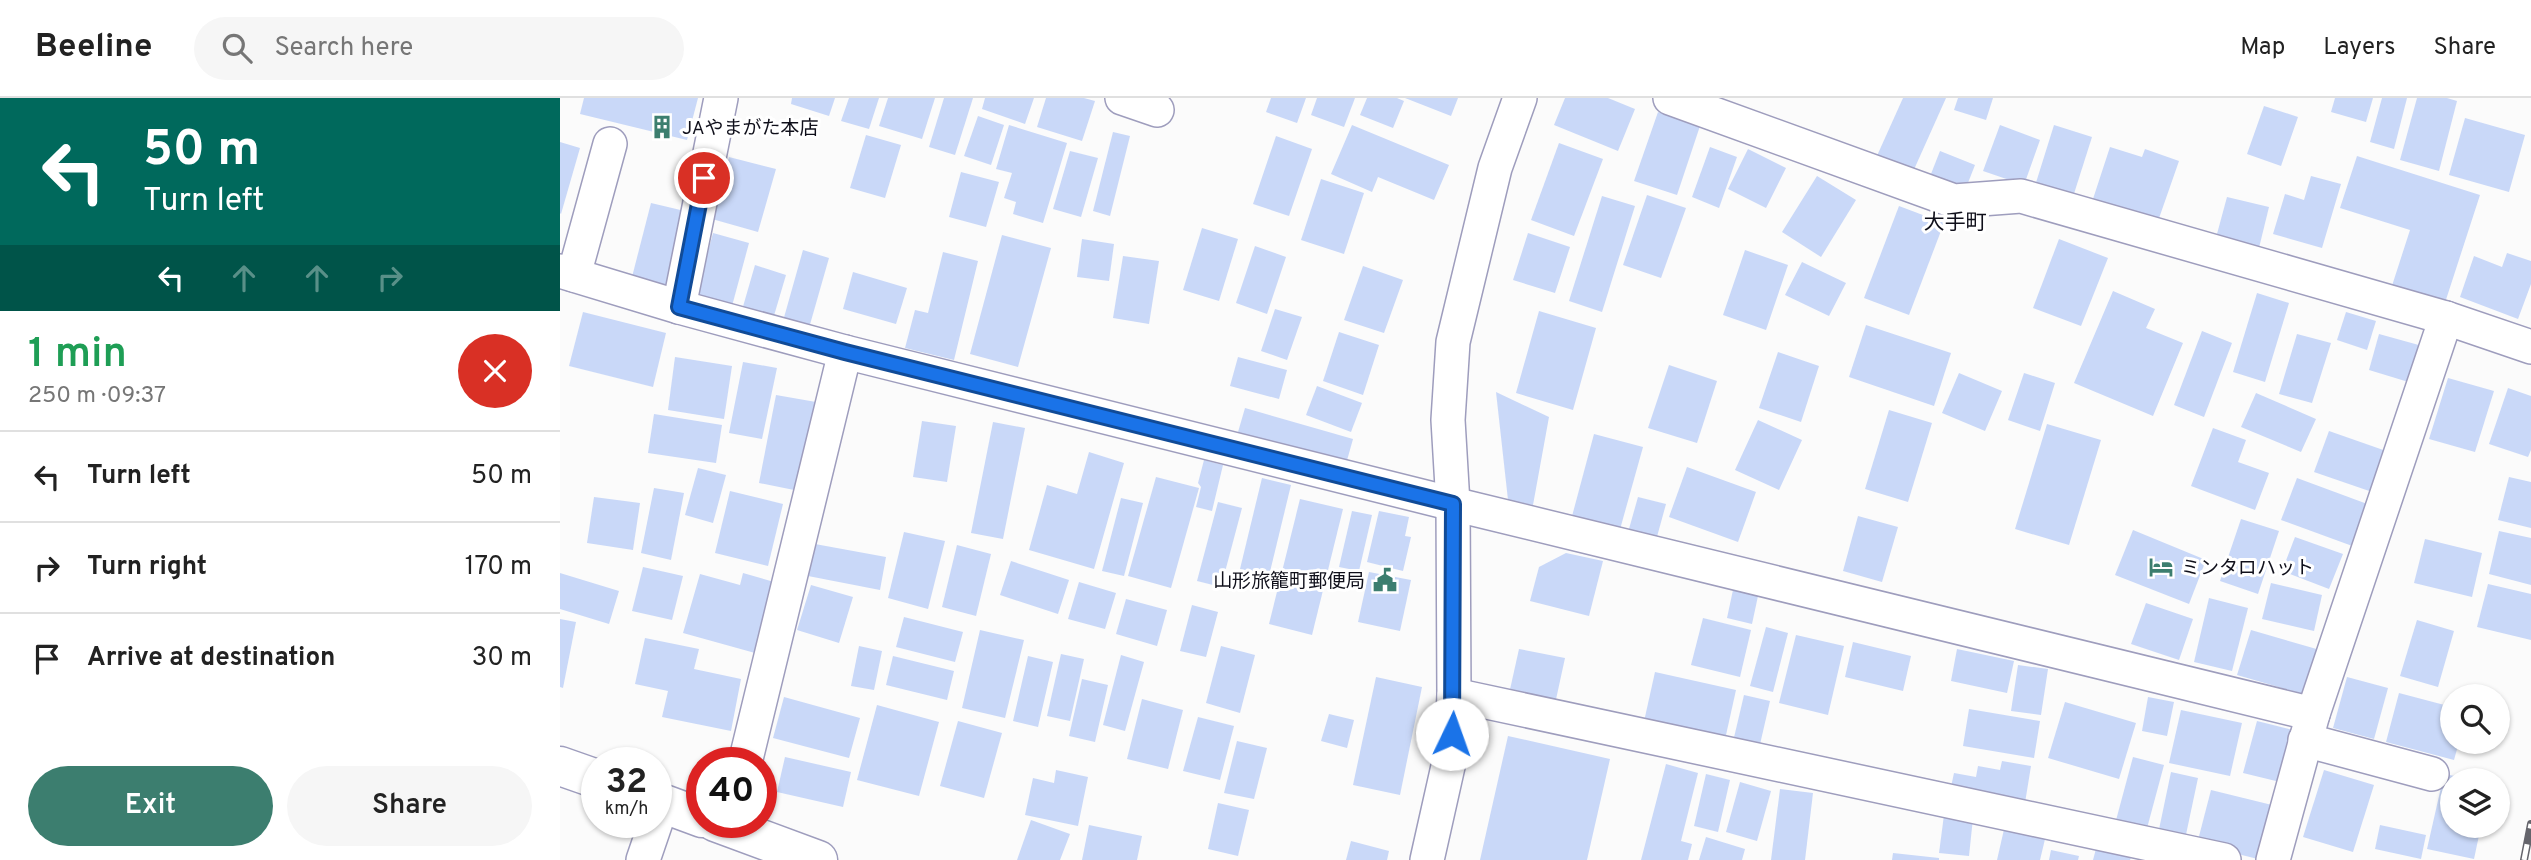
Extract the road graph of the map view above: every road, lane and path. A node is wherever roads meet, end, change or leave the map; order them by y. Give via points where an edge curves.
1 (721, 98) edge
2 (1122, 98) edge
3 (1520, 98) edge
4 (1670, 98) edge
5 (1157, 110) dead end
6 (610, 144) dead end
7 (567, 273) edge
8 (679, 307) junction
9 (2446, 318) junction
10 (2531, 347) edge
11 (845, 352) junction
12 (1453, 504) junction
13 (1454, 695) junction
14 (2309, 727) junction
15 (749, 747) edge
16 (560, 766) edge
17 (581, 773) edge
18 (2432, 774) dead end
19 (650, 838) edge
20 (759, 838) edge
21 (643, 860) edge
22 (818, 860) edge
23 (1427, 860) edge
24 (2224, 860) edge
25 (2273, 860) edge

1 - 8 street
2 - 5 street
3 - 12 street via 1495,168 1453,342 1448,420
4 - 9 street via 1954,201 2021,196
6 - 7 street
7 - 8 street
8 - 11 street
9 - 10 street
9 - 14 street
11 - 12 street
11 - 15 street
12 - 13 street
12 - 14 street
13 - 23 street via 1451,753
13 - 24 street
14 - 18 street
14 - 25 street
16 - 17 highway
19 - 21 street
20 - 22 highway

